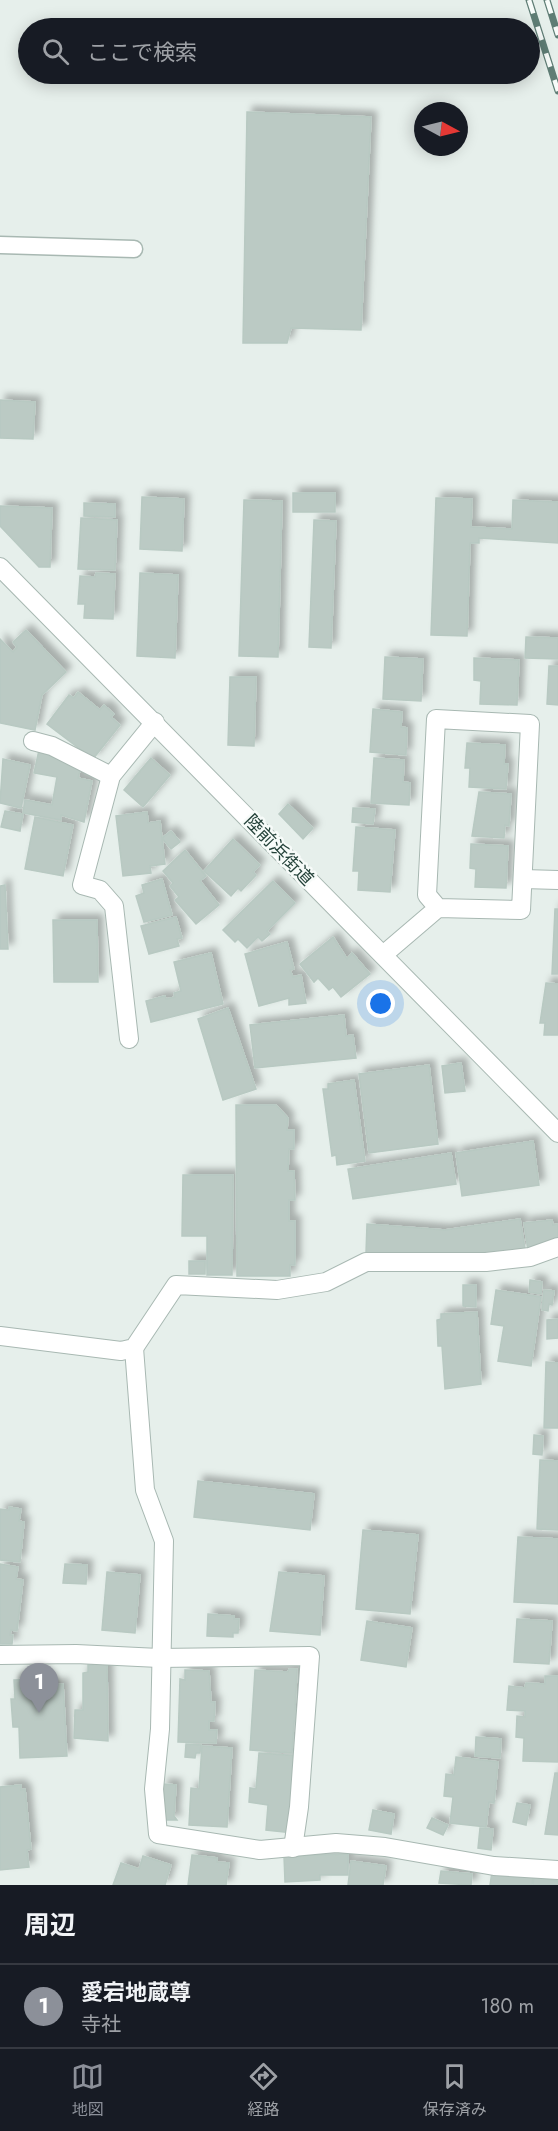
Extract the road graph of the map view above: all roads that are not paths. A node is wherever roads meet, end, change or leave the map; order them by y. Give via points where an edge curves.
1 (0, 245) edge
2 (134, 249) dead end
3 (0, 567) edge
4 (155, 722) junction
5 (33, 741) dead end
6 (111, 776) junction
7 (523, 879) junction
8 (558, 880) edge
9 (438, 908) junction
10 (383, 956) junction
11 (129, 1039) dead end
12 (558, 1133) edge
13 (558, 1247) edge
14 (0, 1336) edge
15 (134, 1348) junction
16 (0, 1655) edge
17 (159, 1658) junction
18 (293, 1848) junction
19 (558, 1870) edge

1 - 2 lane
3 - 4 street, 陸前浜街道
4 - 6 street
4 - 10 street, 陸前浜街道
5 - 6 street via 52,746
6 - 11 street via 82,885 100,890 114,906
7 - 8 street
7 - 9 street via 521,910
7 - 9 street via 530,724 436,719 427,896
9 - 10 street
10 - 12 street, 陸前浜街道
13 - 15 street via 530,1257 486,1262 366,1262 326,1282 277,1290 176,1286
14 - 15 street via 121,1350
15 - 17 street via 145,1490 164,1541
16 - 17 street
17 - 18 street via 160,1729 154,1789 158,1834 260,1850
17 - 18 street via 310,1656
18 - 19 street via 336,1843 385,1847 494,1866

